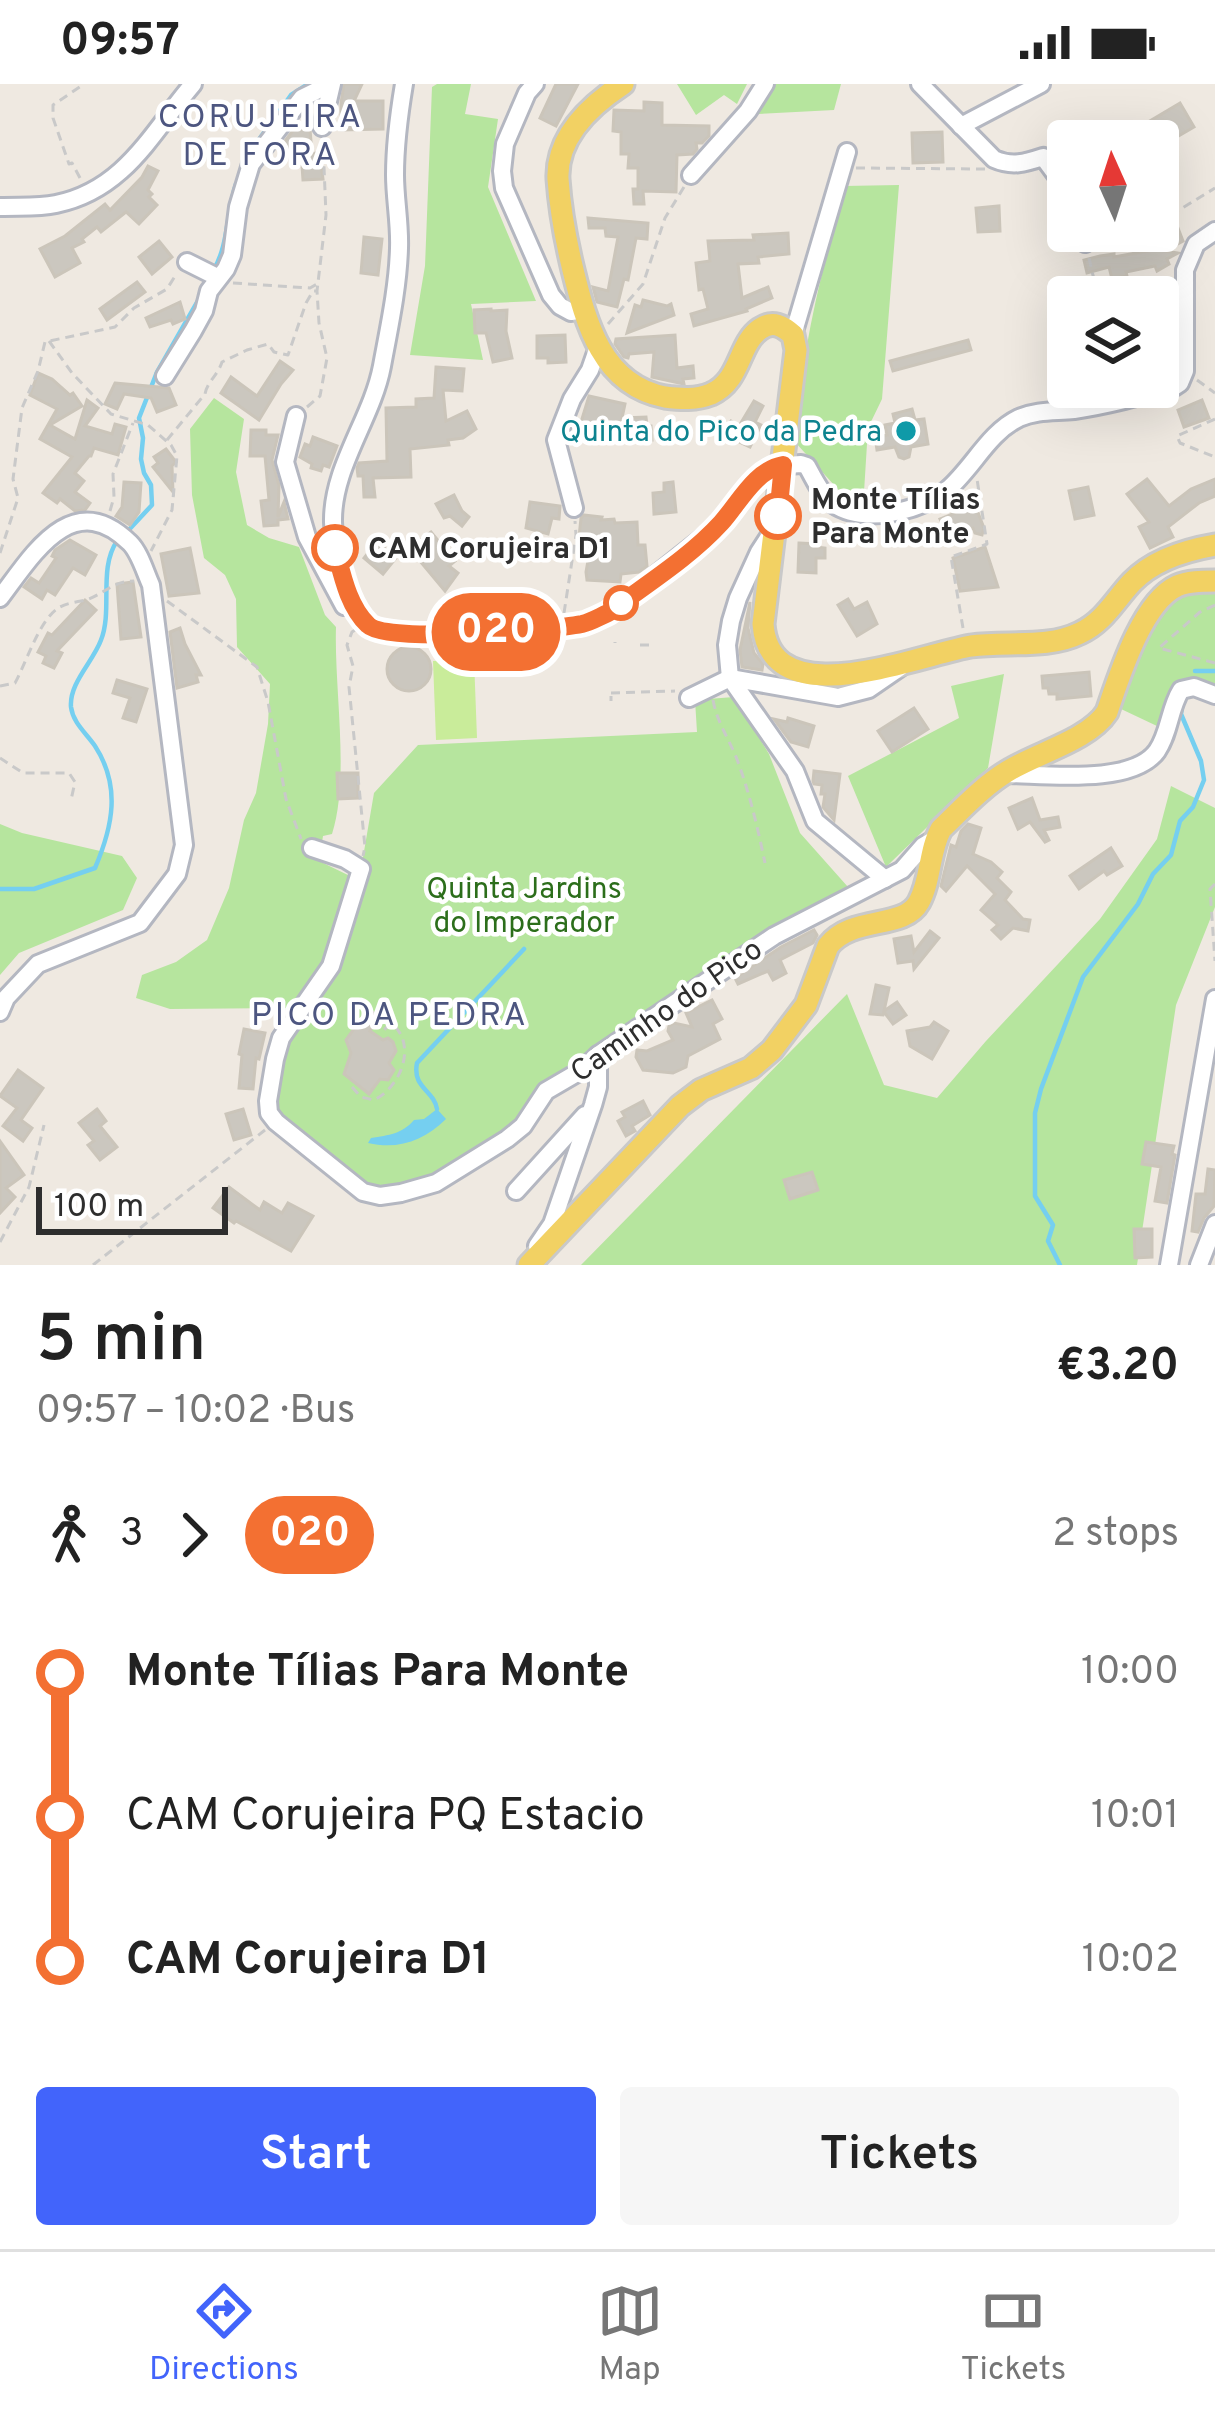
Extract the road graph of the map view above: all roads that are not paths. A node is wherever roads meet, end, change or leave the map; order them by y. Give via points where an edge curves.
1 (193, 84) edge
2 (331, 84) edge
3 (404, 84) edge
4 (535, 84) edge
5 (622, 84) edge
6 (765, 84) edge
7 (920, 84) edge
8 (1041, 84) edge
9 (961, 126) junction
10 (322, 127) road end
11 (845, 160) road end
12 (1047, 162) edge
13 (691, 175) road end
14 (0, 208) edge
15 (1215, 231) edge
16 (187, 262) road end
17 (219, 278) junction
18 (583, 310) junction
19 (793, 335) junction
20 (598, 347) junction
21 (165, 376) dead end
22 (296, 416) road end
23 (783, 465) junction
24 (574, 508) road end
25 (776, 527) junction
26 (1215, 545) edge
27 (1215, 581) edge
28 (0, 598) edge
29 (368, 625) junction
30 (910, 660) junction
31 (730, 678) junction
32 (1215, 695) edge
33 (684, 697) road end
34 (1003, 774) junction
35 (935, 838) junction
36 (311, 848) road end
37 (885, 879) junction
38 (1215, 999) edge
39 (0, 1012) edge
40 (598, 1055) junction
41 (593, 1105) junction
42 (517, 1191) dead end
43 (1215, 1224) edge
44 (527, 1265) edge
45 (1169, 1265) edge
46 (1199, 1265) edge

1 - 14 street via 141,153 109,180 73,200
2 - 10 street
2 - 17 street via 302,98 251,164 232,255
3 - 29 street via 396,136 399,250 381,373 333,519 344,583
4 - 18 street via 505,144 503,188 551,296 571,312
5 - 18 main road via 577,124 557,169
6 - 13 street
7 - 9 street
8 - 9 street
9 - 12 street via 1005,164
11 - 19 street
15 - 23 street via 1196,244 1185,270 1185,375 1174,387 1025,416 998,432 945,491 874,514 829,502 807,466
16 - 17 street
17 - 21 street
18 - 20 main road
19 - 20 main road via 778,325 758,330 731,378 693,399 634,385
19 - 23 main road
20 - 24 street via 556,440
22 - 29 street via 285,463 307,537 347,613
23 - 25 main road
23 - 29 street via 757,479 719,525 586,623 405,634
25 - 30 main road via 763,624 772,654 820,676
25 - 31 street via 738,598 727,645
26 - 30 main road via 1144,572 1081,633
27 - 34 main road via 1186,583 1160,599 1101,722
28 - 39 street via 62,528 98,523 117,534 151,585 184,845 177,874 140,923 38,964
30 - 31 street via 869,689 838,697
31 - 33 street
31 - 37 street via 795,771 815,821
32 - 34 street via 1181,690 1156,753 1139,766
34 - 35 main road
35 - 37 street, Caminho do Pico
35 - 44 main road via 920,901 833,939 806,1005 772,1050 680,1106
36 - 40 street, Caminho do Pico via 361,869 331,966 281,1038 269,1113 363,1192 380,1196 436,1183 524,1126 546,1091
37 - 40 street, Caminho do Pico via 774,936
38 - 45 street
40 - 41 street
41 - 42 street
41 - 44 street via 552,1225
43 - 46 street

